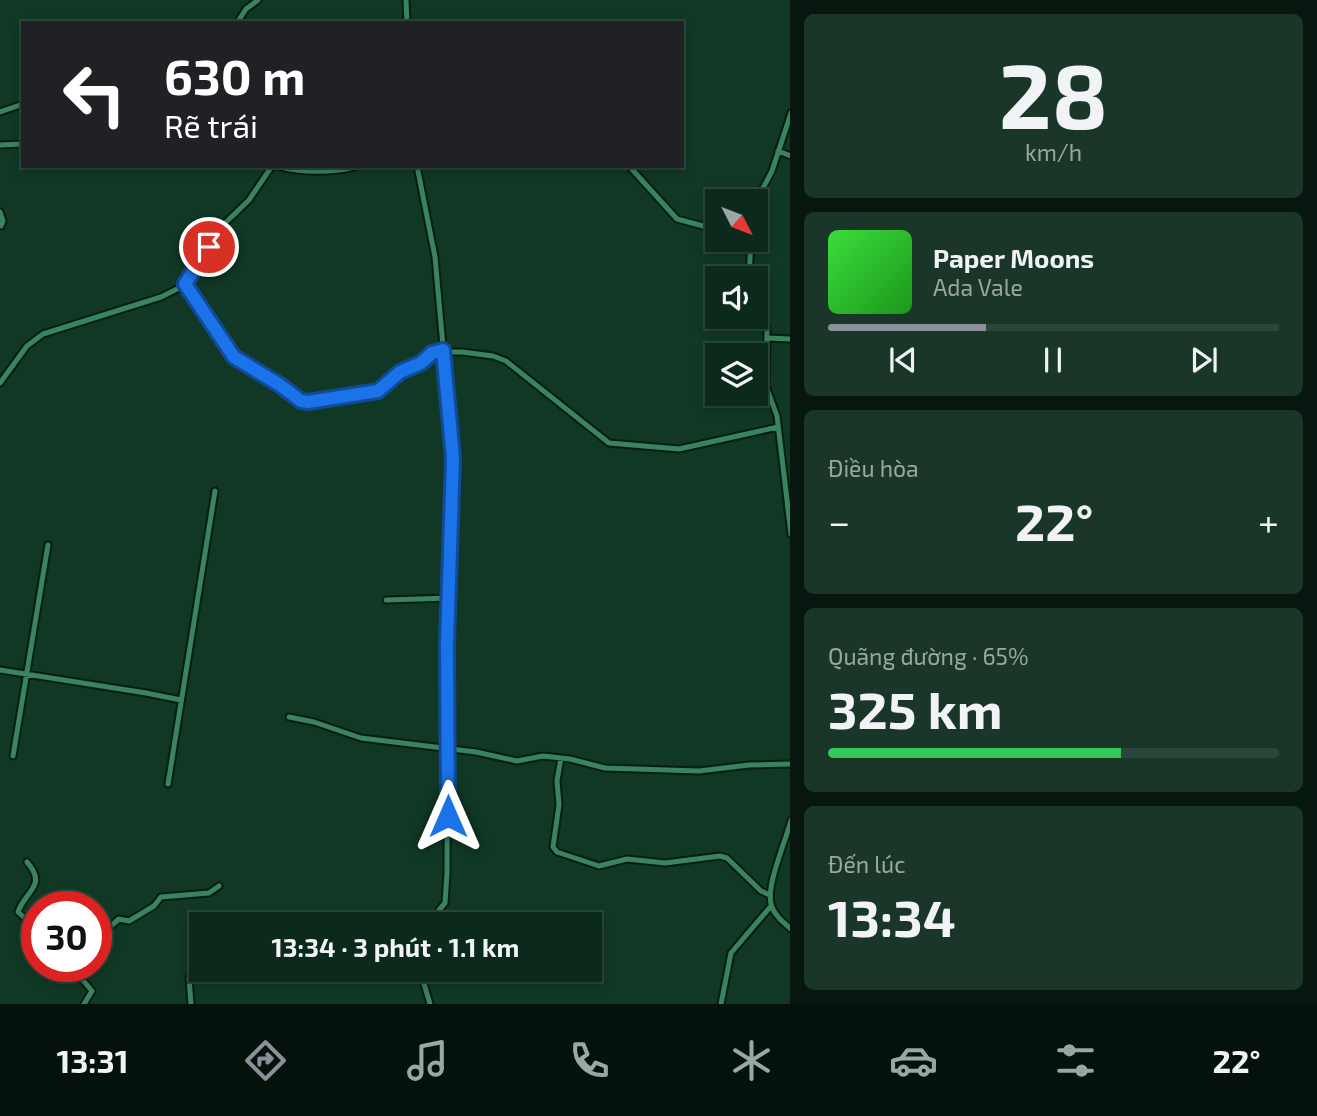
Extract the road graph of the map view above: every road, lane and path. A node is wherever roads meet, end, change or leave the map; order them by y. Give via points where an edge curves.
1 (258, 0) edge
2 (406, 0) edge
3 (238, 21) edge
4 (407, 21) edge
5 (21, 105) edge
6 (0, 112) edge
7 (790, 113) edge
8 (21, 144) edge
9 (0, 145) edge
10 (778, 151) junction
11 (790, 156) edge
12 (273, 168) edge
13 (286, 168) edge
14 (349, 168) edge
15 (417, 168) edge
16 (631, 168) edge
17 (763, 189) edge
18 (0, 212) edge
19 (1, 226) edge
20 (705, 227) edge
21 (185, 284) junction
22 (766, 329) edge
23 (768, 338) junction
24 (790, 340) edge
25 (443, 350) junction
26 (1, 377) edge
27 (778, 427) junction
28 (215, 491) dead end
29 (790, 534) edge
30 (48, 545) dead end
31 (450, 598) junction
32 (386, 600) dead end
33 (0, 670) edge
34 (26, 674) junction
35 (181, 700) junction
36 (289, 717) dead end
37 (448, 749) junction
38 (13, 756) dead end
39 (561, 758) junction
40 (790, 764) edge
41 (167, 785) dead end
42 (790, 820) edge
43 (27, 862) dead end
44 (219, 886) dead end
45 (31, 891) edge
46 (770, 895) junction
47 (771, 906) junction
48 (440, 912) edge
49 (112, 925) edge
50 (790, 929) edge
51 (84, 982) edge
52 (190, 982) edge
53 (424, 982) edge
54 (84, 1004) edge
55 (191, 1004) edge
56 (430, 1004) edge
57 (721, 1004) edge

1 - 3 street
2 - 4 street
5 - 6 street
7 - 10 street
8 - 9 street
10 - 11 street
10 - 17 street
12 - 21 street via 219,229
13 - 14 street
15 - 25 street via 435,257
16 - 20 street via 677,219
18 - 19 street
21 - 25 street via 234,357 305,402 378,391 400,372
21 - 26 street via 161,297 43,334
22 - 23 street
23 - 24 street
23 - 27 street via 766,386
25 - 27 street via 506,361 609,443 674,450
25 - 31 street via 453,458
27 - 29 street
28 - 35 street
30 - 34 street
31 - 32 street
31 - 37 street
33 - 34 street
34 - 35 street
34 - 38 street
35 - 41 street
36 - 37 street via 361,738
37 - 39 street via 517,761
37 - 48 street via 445,900
39 - 40 street via 605,768 699,771
39 - 46 street via 556,852 598,866 627,859 665,863 720,856
42 - 46 street
43 - 45 street via 35,873
44 - 49 street via 209,893 161,897 151,909
46 - 47 street
47 - 50 street
47 - 57 street via 731,953
51 - 54 street via 92,991
52 - 55 street
53 - 56 street

